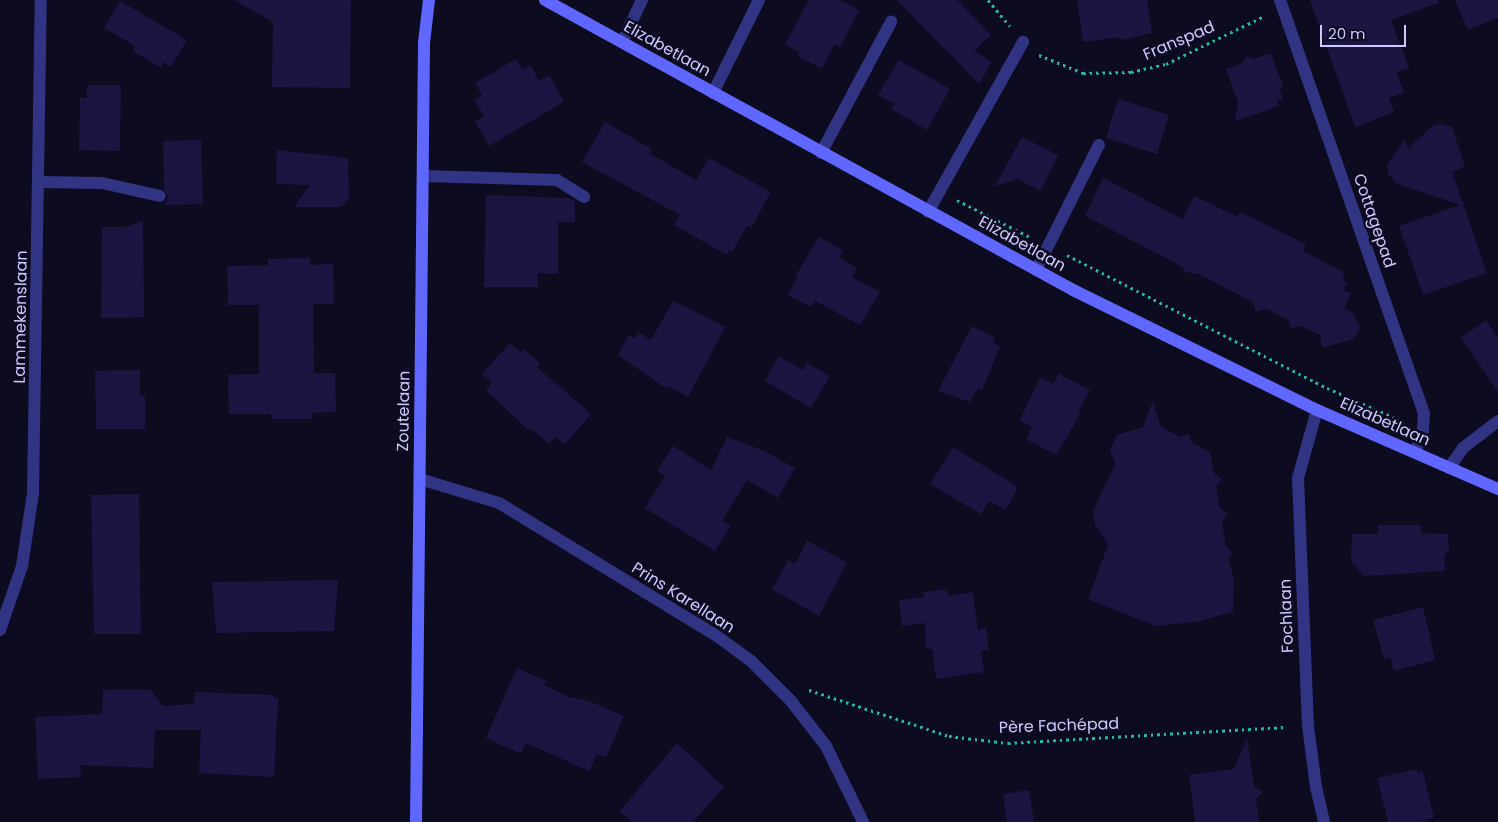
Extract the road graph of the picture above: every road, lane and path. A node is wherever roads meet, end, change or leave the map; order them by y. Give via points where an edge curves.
1 (41, 0) edge
2 (429, 0) edge
3 (545, 0) edge
4 (642, 0) edge
5 (759, 0) edge
6 (988, 0) edge
7 (1281, 4) edge
8 (891, 22) dead end
9 (622, 42) junction
10 (1022, 42) junction
11 (713, 93) junction
12 (1099, 145) dead end
13 (821, 153) junction
14 (423, 176) junction
15 (40, 182) junction
16 (160, 196) dead end
17 (584, 197) dead end
18 (928, 212) junction
19 (1036, 270) junction
20 (1317, 410) junction
21 (1498, 422) edge
22 (1415, 453) junction
23 (1449, 468) junction
24 (420, 479) junction
25 (1498, 489) edge
26 (0, 630) edge
27 (791, 700) junction
28 (1308, 726) junction
29 (416, 822) edge
30 (863, 822) edge
31 (1324, 822) edge

1 - 15 street, Lammekenslaan
2 - 14 street, Zoutelaan via 424,43
3 - 9 street, Elizabetlaan
4 - 9 street
5 - 11 street
6 - 10 path, Franspad
7 - 10 path, Franspad via 1166,64 1131,72 1098,74 1071,70 1043,59
7 - 22 street, Cottagepad via 1424,414 1423,430
8 - 13 street
9 - 11 street, Elizabetlaan
10 - 18 street
11 - 13 street, Elizabetlaan
12 - 19 street
13 - 18 street, Elizabetlaan
14 - 17 street via 557,180
14 - 24 street, Zoutelaan
15 - 16 street via 102,183
15 - 26 street, Lammekenslaan via 34,493 22,566
18 - 19 street, Elizabetlaan
19 - 20 street, Elizabetlaan
20 - 22 street, Elizabetlaan
20 - 28 street, Fochlaan via 1298,478
21 - 23 street via 1462,448
22 - 23 street, Elizabetlaan
23 - 25 street, Elizabetlaan
24 - 27 street, Prins Karellaan via 498,503 714,634 751,661
24 - 29 street, Zoutelaan
27 - 28 path, Père Fachépad via 809,690 949,736 1008,743
27 - 30 street, Prins Karellaan via 826,746
28 - 31 street, Fochlaan

